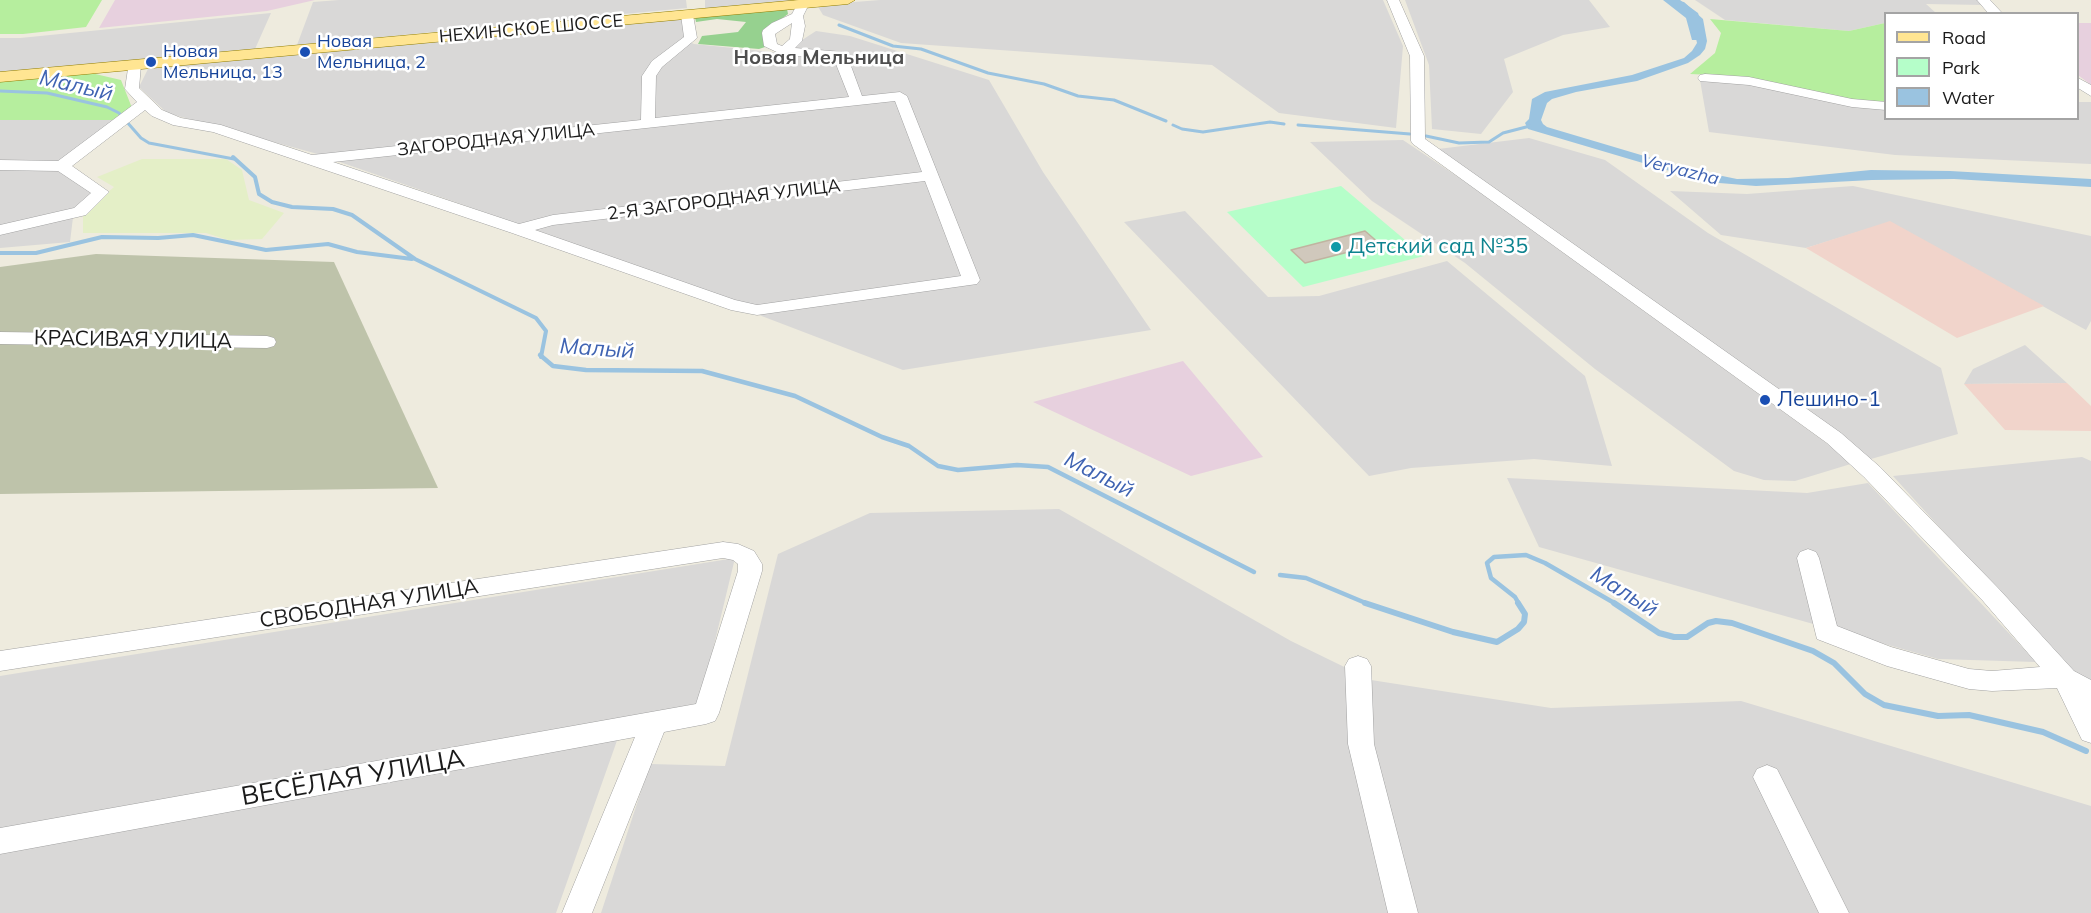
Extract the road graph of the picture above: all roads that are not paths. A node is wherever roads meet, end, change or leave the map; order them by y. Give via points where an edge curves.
1 (848, 0) edge
2 (1393, 0) edge
3 (1983, 0) edge
4 (692, 9) edge
5 (800, 10) junction
6 (1995, 12) edge
7 (783, 51) junction
8 (134, 65) junction
9 (0, 77) edge
10 (1705, 78) dead end
11 (2079, 83) edge
12 (2091, 92) edge
13 (857, 101) junction
14 (145, 103) junction
15 (1884, 106) edge
16 (648, 123) junction
17 (311, 160) junction
18 (0, 165) edge
19 (62, 165) junction
20 (930, 176) junction
21 (518, 229) junction
22 (0, 230) edge
23 (0, 338) edge
24 (267, 342) dead end
25 (1808, 558) dead end
26 (0, 661) edge
27 (1358, 666) dead end
28 (2065, 678) junction
29 (2091, 692) edge
30 (706, 713) joint
31 (654, 723) junction
32 (2091, 732) edge
33 (1767, 777) dead end
34 (0, 841) edge
35 (577, 913) edge
36 (1403, 913) edge
37 (1834, 913) edge

1 - 5 main road, НЕХИНСКОЕ ШОССЕ
2 - 28 street via 1417,56 1418,141 1834,438 1897,495
3 - 6 street
4 - 5 main road, НЕХИНСКОЕ ШОССЕ
4 - 8 main road, НЕХИНСКОЕ ШОССЕ
4 - 16 street via 692,38 657,64 649,76
5 - 7 street via 796,42
5 - 7 street via 768,33 771,46
7 - 13 street via 837,55
8 - 9 main road, НЕХИНСКОЕ ШОССЕ
8 - 14 street via 132,89
10 - 15 street via 1749,81 1852,103
11 - 12 street
13 - 16 street, ЗАГОРОДНАЯ УЛИЦА
13 - 20 street, ЗАГОРОДНАЯ УЛИЦА via 900,96
14 - 17 street, ЗАГОРОДНАЯ УЛИЦА via 178,122 216,128
14 - 19 street
16 - 17 street, ЗАГОРОДНАЯ УЛИЦА
17 - 21 street
18 - 19 street
19 - 22 street via 102,192 80,212
20 - 21 street, 2-Я ЗАГОРОДНАЯ УЛИЦА via 553,220
20 - 21 street via 971,280 757,310 730,305
23 - 24 street, КРАСИВАЯ УЛИЦА
25 - 28 street via 1826,632 1887,656 1969,679
26 - 30 street, СВОБОДНАЯ УЛИЦА via 723,550 738,552 746,556 750,571
27 - 36 street via 1361,744
28 - 29 street
28 - 32 street
30 - 31 street, ВЕСЁЛАЯ УЛИЦА
31 - 34 street, ВЕСЁЛАЯ УЛИЦА
31 - 35 street
33 - 37 street

